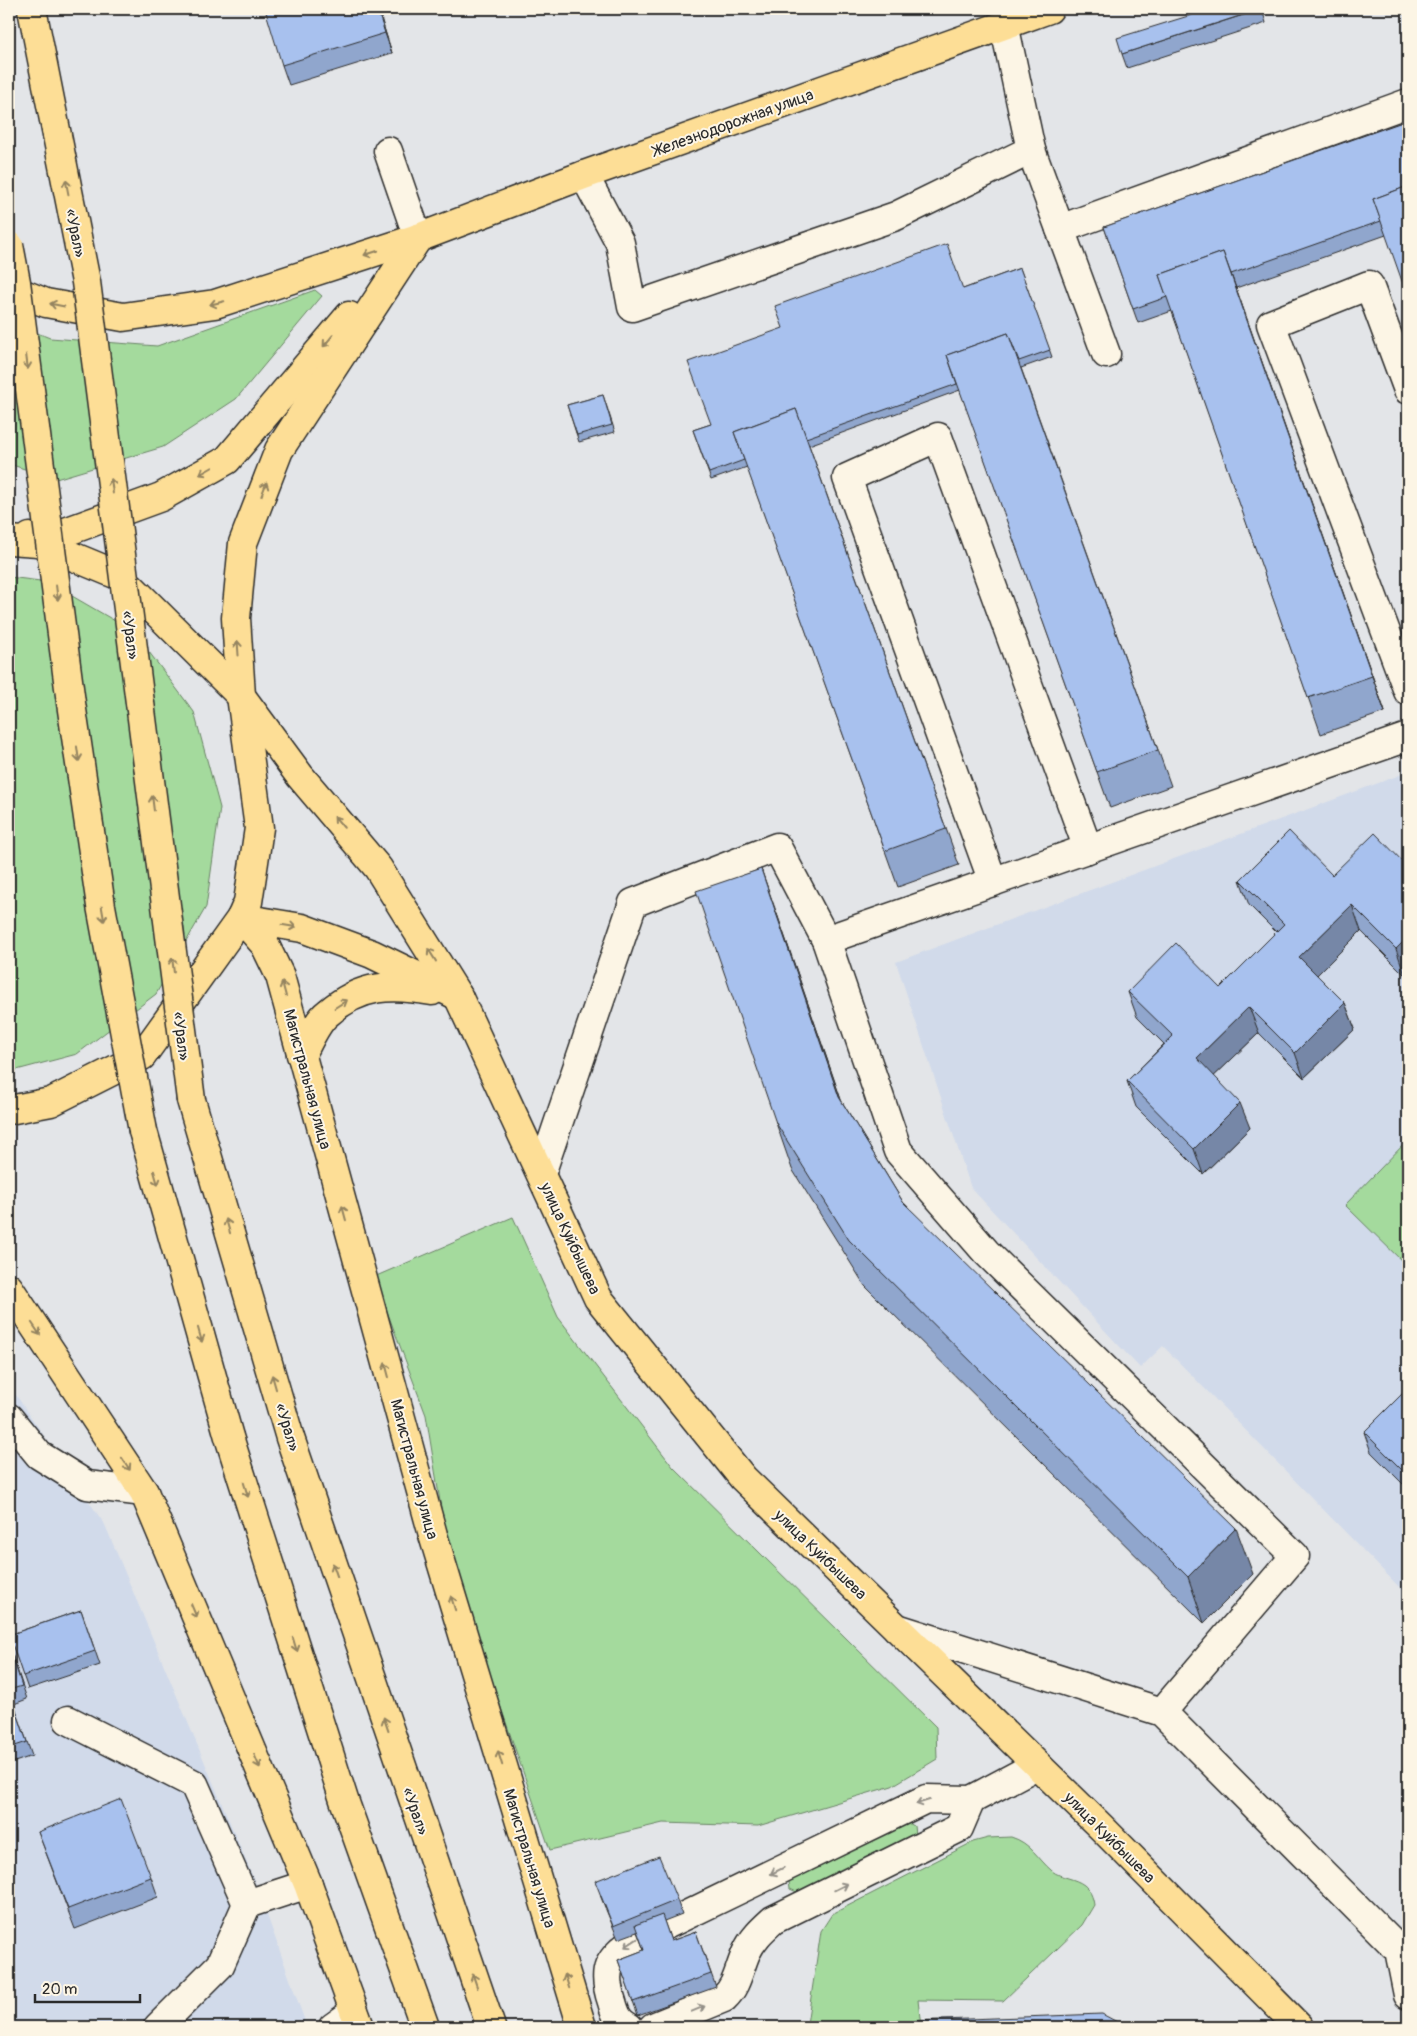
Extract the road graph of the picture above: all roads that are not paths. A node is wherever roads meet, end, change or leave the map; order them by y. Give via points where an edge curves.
1 (32, 9) edge
2 (1049, 9) edge
3 (1004, 24) junction
4 (1408, 103) edge
5 (1031, 150) junction
6 (388, 151) dead end
7 (584, 175) junction
8 (1060, 228) junction
9 (418, 238) junction
10 (9, 245) edge
11 (9, 288) edge
12 (1106, 354) dead end
13 (1408, 390) edge
14 (9, 524) edge
15 (9, 540) edge
16 (38, 542) junction
17 (1408, 691) edge
18 (241, 696) junction
19 (1408, 737) edge
20 (1088, 849) junction
21 (993, 882) junction
22 (241, 918) junction
23 (826, 940) junction
24 (458, 996) junction
25 (301, 1055) junction
26 (9, 1110) edge
27 (541, 1174) junction
28 (9, 1288) edge
29 (9, 1418) edge
30 (144, 1492) junction
31 (897, 1628) junction
32 (1162, 1712) junction
33 (68, 1720) dead end
34 (1037, 1766) junction
35 (971, 1800) junction
36 (308, 1884) junction
37 (247, 1904) junction
38 (1403, 1946) edge
39 (1408, 1995) edge
40 (349, 2022) edge
41 (158, 2027) edge
42 (425, 2027) edge
43 (491, 2027) edge
44 (582, 2027) edge
45 (629, 2027) edge
46 (653, 2027) edge
47 (1298, 2027) edge

43 -> 1 main road, «Урал», bridge via 290,1438 191,1100 86,282
2 - 3 main road, Железнодорожная улица
3 - 5 street
3 - 7 main road, Железнодорожная улица
4 - 8 street
5 - 7 street via 896,216 632,306 620,243
5 - 8 street
6 - 9 street
7 - 9 main road, Железнодорожная улица
8 - 12 street
9 -> 11 main road, Железнодорожная улица via 215,304 123,317 46,303
9 -> 16 main road via 227,460 161,497
18 -> 9 main road via 236,618 243,543 279,450
10 -> 42 main road, bridge via 100,896 143,1131 229,1437 338,1782
13 - 17 street via 1369,285 1271,324
14 - 16 main road
15 - 16 main road
16 - 18 main road, улица Куйбышева via 120,576
18 - 22 main road via 260,828 248,902
24 -> 18 main road, улица Куйбышева via 378,868 300,776
19 - 20 street
20 - 21 street
20 - 21 street via 938,437 847,478
21 - 23 street
22 -> 24 main road via 302,928 372,954
25 -> 22 main road, Магистральная улица via 280,976 266,945
22 - 26 main road via 142,1056 51,1102
23 - 27 street via 777,847 633,903
23 - 32 street via 898,1151 986,1252 1295,1556
25 -> 24 main road via 326,1013 363,990 400,986
24 - 27 main road, улица Куйбышева
44 -> 25 main road, Магистральная улица via 433,1535
27 - 31 main road, улица Куйбышева via 598,1298 743,1478
28 -> 30 main road
29 - 30 street via 39,1455 88,1485
30 -> 36 main road
31 - 32 street
31 - 34 main road, улица Куйбышева
32 - 38 street
33 - 37 street via 194,1784
34 - 35 street
34 - 47 main road, улица Куйбышева
35 -> 45 street via 926,1799 636,1940 613,1958 605,1984 616,2016
46 -> 35 street via 724,1998 731,1991 759,1932 773,1920 959,1828
36 - 37 street
36 - 40 main road
37 - 41 street via 220,1965
38 - 39 street

